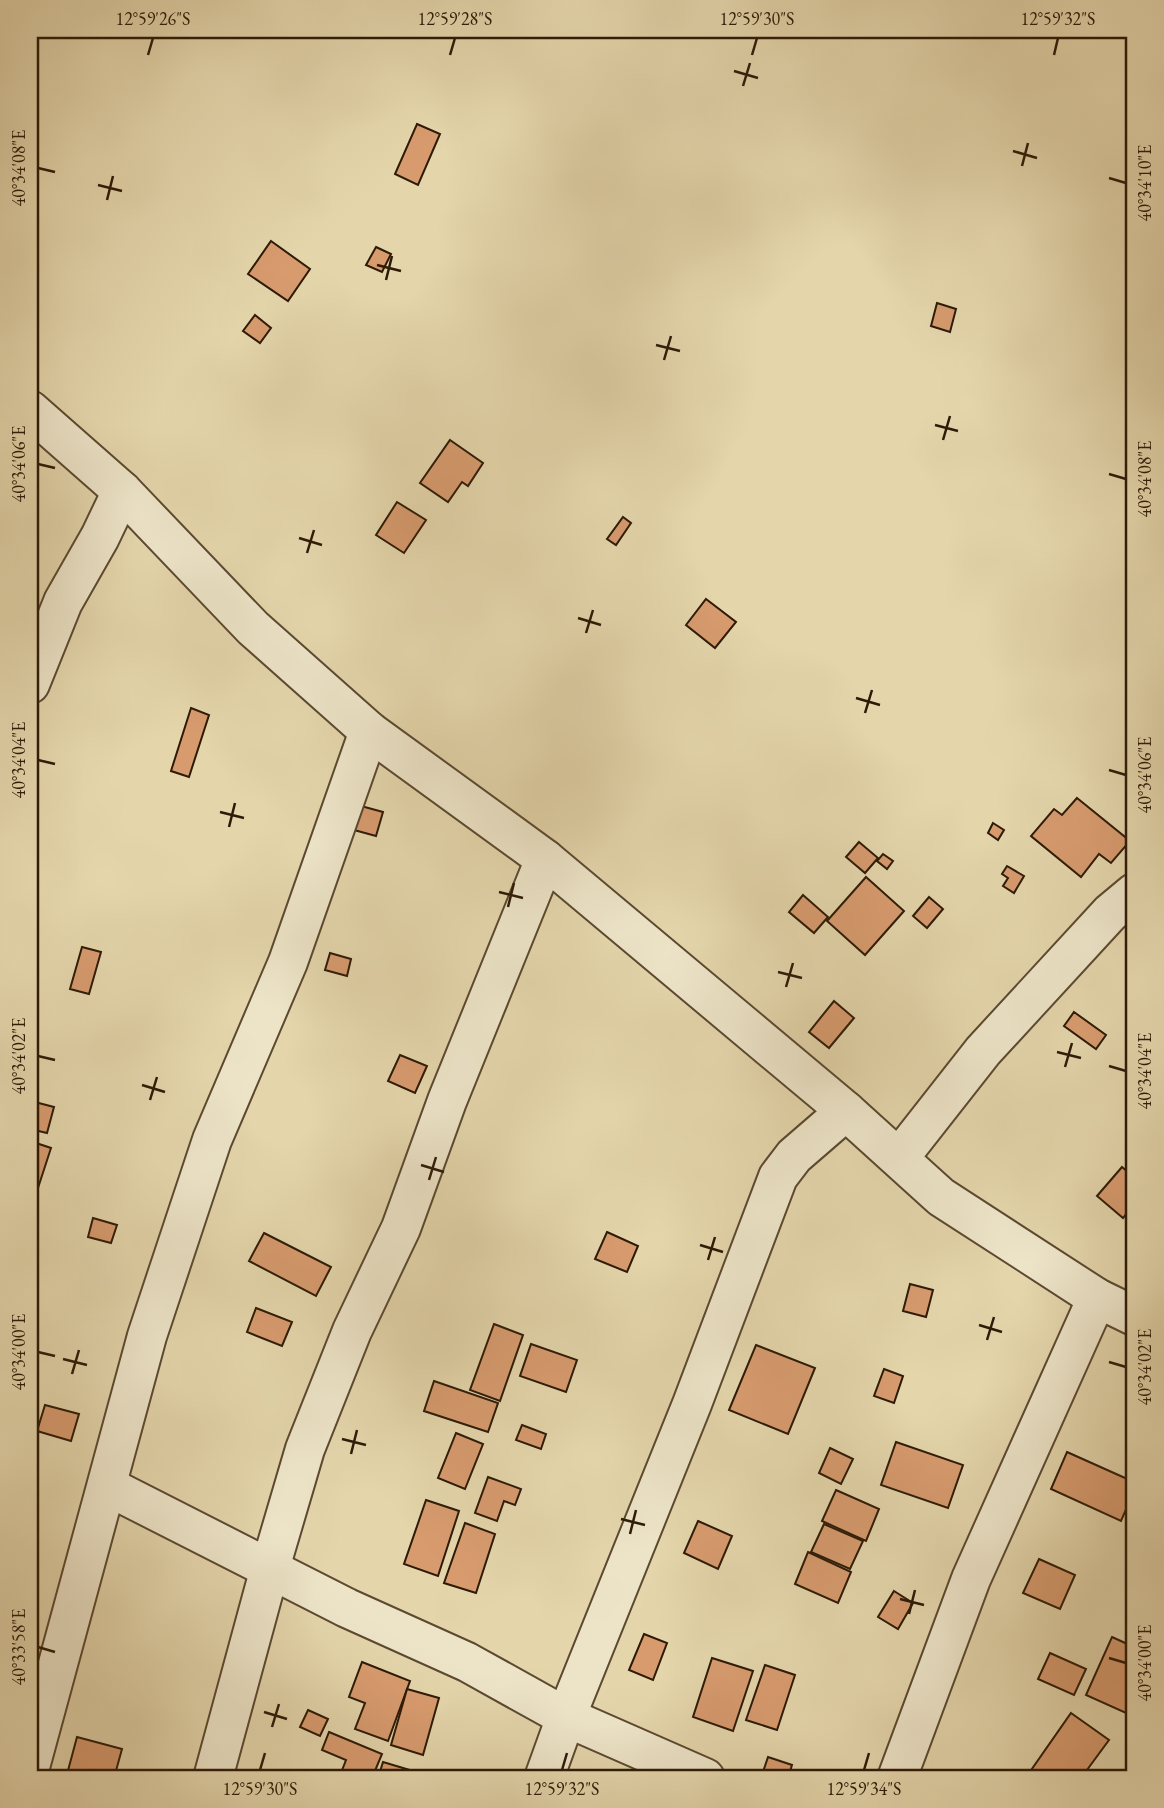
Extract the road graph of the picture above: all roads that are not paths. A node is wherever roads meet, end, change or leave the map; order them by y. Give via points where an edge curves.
1 (30, 410) edge
2 (122, 491) junction
3 (37, 641) edge
4 (30, 684) edge
5 (369, 731) junction
6 (545, 859) junction
7 (1134, 893) edge
8 (846, 1111) junction
9 (899, 1158) junction
10 (1097, 1298) junction
11 (1134, 1316) edge
12 (107, 1486) junction
13 (270, 1568) junction
14 (566, 1717) junction
15 (30, 1768) edge
16 (213, 1778) edge
17 (544, 1778) edge
18 (705, 1778) edge
19 (897, 1778) edge

1 - 2 street
2 - 3 street via 100,537
2 - 5 street via 253,628
3 - 4 street
5 - 6 street
5 - 12 street via 288,962 212,1140 147,1336
6 - 8 street
6 - 13 street via 401,1228 352,1331 310,1437
7 - 9 street via 1110,913 983,1051
8 - 9 street
8 - 14 street via 794,1156 778,1177
9 - 10 street via 941,1197
10 - 11 street
10 - 19 street via 971,1579
12 - 13 street
12 - 15 street
13 - 14 street via 467,1662
13 - 16 street
14 - 17 street
14 - 18 street

